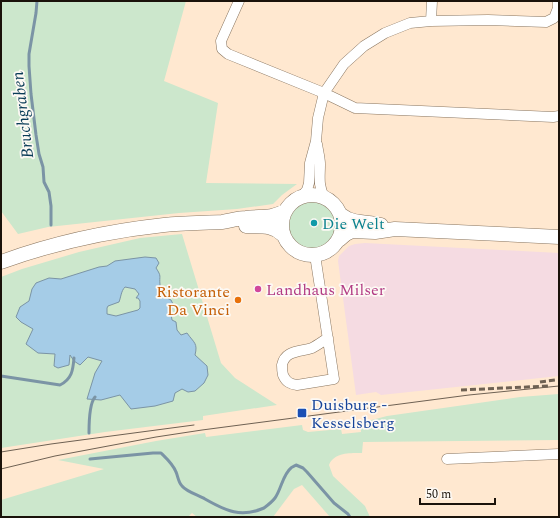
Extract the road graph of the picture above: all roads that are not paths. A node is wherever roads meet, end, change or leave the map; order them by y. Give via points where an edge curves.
1 (239, 1) edge
2 (432, 1) edge
3 (558, 1) edge
4 (431, 21) junction
5 (324, 93) junction
6 (559, 116) edge
7 (316, 141) junction
8 (302, 196) junction
9 (324, 197) junction
10 (285, 211) junction
11 (340, 214) junction
12 (224, 222) junction
13 (394, 229) junction
14 (283, 235) junction
15 (559, 237) edge
16 (338, 240) junction
17 (315, 255) junction
18 (1, 262) edge
19 (328, 338) junction
20 (559, 454) edge
21 (447, 458) dead end

1 - 5 street via 221,42 222,49 228,54
2 - 4 street
3 - 4 street via 554,18 546,22
4 - 5 street via 410,23 385,33 364,46 344,64
5 - 6 street via 355,108
5 - 7 street
7 - 8 street via 310,163 309,183
7 - 9 street via 320,162 319,184
8 - 9 main road via 313,194
8 - 10 main road via 292,202
9 - 11 main road via 334,204
10 - 12 main road via 270,217
10 - 14 main road via 281,222
11 - 13 main road via 354,221 373,222
11 - 16 main road via 342,225
12 - 14 main road via 269,227
12 - 18 main road via 164,225 117,232 60,243
13 - 15 main road
13 - 16 main road via 375,232 352,231
14 - 17 main road via 296,251
16 - 17 main road via 329,250
17 - 19 street
19 - 19 street via 313,347 288,355 282,369 286,381 297,385 334,379
20 - 21 street

